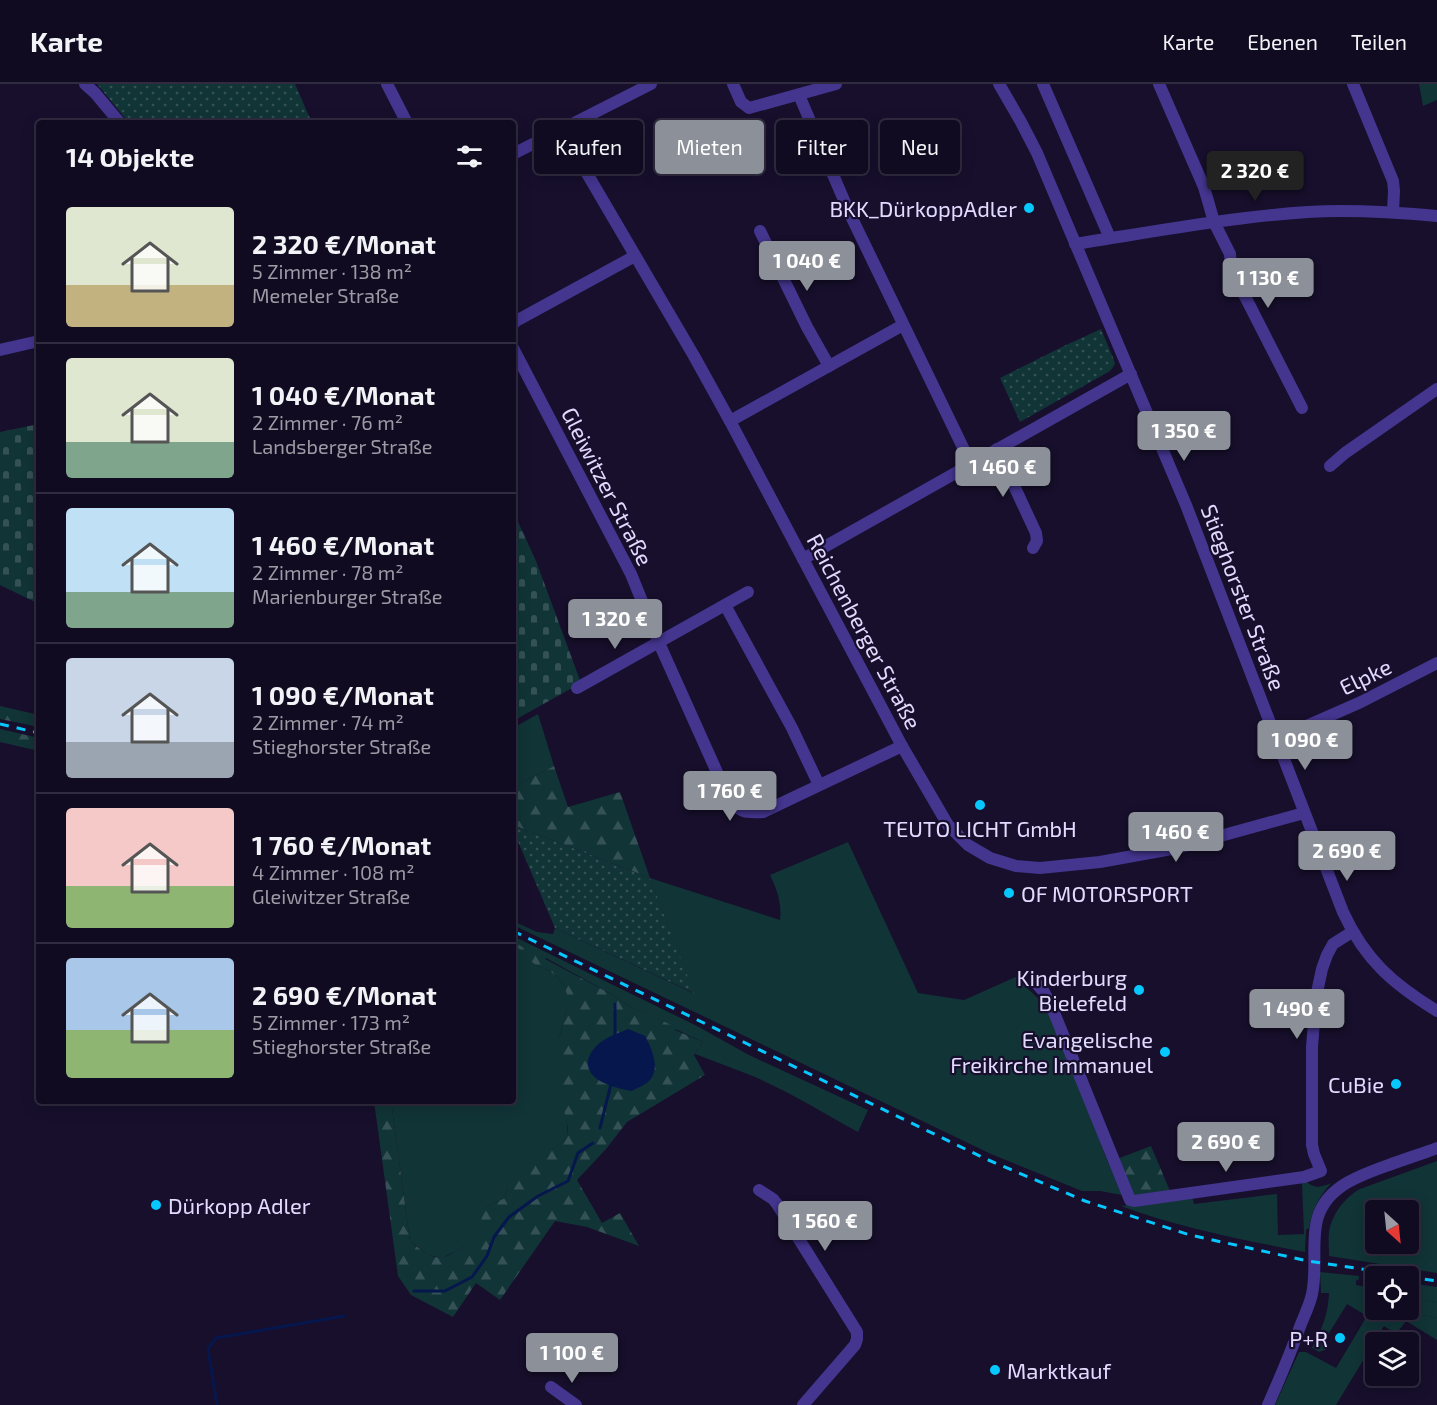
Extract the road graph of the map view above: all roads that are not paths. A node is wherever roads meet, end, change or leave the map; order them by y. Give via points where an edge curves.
1 (85, 84) edge
2 (387, 84) edge
3 (733, 84) edge
4 (836, 84) edge
5 (999, 84) edge
6 (1043, 84) edge
7 (1159, 84) edge
8 (1353, 84) edge
9 (643, 86) edge
10 (799, 95) junction
11 (118, 120) edge
12 (405, 120) edge
13 (578, 120) edge
14 (534, 143) edge
15 (516, 152) edge
16 (587, 174) edge
17 (1393, 212) junction
18 (1437, 216) edge
19 (1214, 222) junction
20 (760, 231) dead end
21 (1110, 238) junction
22 (1075, 244) junction
23 (635, 256) junction
24 (516, 321) edge
25 (903, 325) junction
26 (36, 342) edge
27 (0, 350) edge
28 (516, 354) edge
29 (829, 366) junction
30 (1131, 374) junction
31 (1437, 389) edge
32 (1302, 408) dead end
33 (730, 421) junction
34 (998, 449) junction
35 (971, 464) junction
36 (1330, 466) dead end
37 (1033, 548) dead end
38 (803, 559) junction
39 (748, 592) dead end
40 (725, 605) junction
41 (659, 643) junction
42 (1437, 663) edge
43 (577, 688) dead end
44 (1276, 738) junction
45 (902, 746) junction
46 (819, 785) junction
47 (1304, 813) junction
48 (1352, 932) junction
49 (1036, 983) dead end
50 (1437, 1011) edge
51 (1437, 1148) edge
52 (759, 1190) dead end
53 (550, 1387) dead end
54 (576, 1405) edge
55 (802, 1405) edge
56 (1268, 1405) edge

1 - 11 street
2 - 12 street
3 - 10 street via 741,102 749,108
4 - 10 street
5 - 22 street, Stieghorster Straße via 1037,153
6 - 21 street
7 - 19 street via 1204,187
8 - 17 street via 1393,181
9 - 13 street
10 - 25 street
14 - 15 street
16 - 23 street, Reichenberger Straße
17 - 18 street
17 - 19 street via 1308,212
19 - 21 street
19 - 32 street via 1230,254 1231,269
20 - 29 street
21 - 22 street
22 - 30 street, Stieghorster Straße
23 - 24 street
23 - 33 street, Reichenberger Straße
25 - 29 street
25 - 35 street
26 - 27 street
28 - 41 street, Gleiwitzer Straße via 631,574
29 - 33 street
30 - 34 street
30 - 44 street, Stieghorster Straße
31 - 36 street
33 - 38 street, Reichenberger Straße
34 - 35 street
34 - 37 street via 1036,533
35 - 38 street
38 - 45 street, Reichenberger Straße
39 - 40 street
40 - 41 street
40 - 46 street
41 - 43 street
41 - 46 street, Gleiwitzer Straße via 737,809 763,812
42 - 44 street, Elpke via 1361,702
44 - 47 street, Stieghorster Straße
45 - 46 street, Gleiwitzer Straße
45 - 47 street, Reichenberger Straße via 948,825 968,845 990,858 1016,866 1051,867 1155,852
47 - 48 street, Stieghorster Straße
48 - 49 street via 1333,944 1316,997 1312,1145 1321,1171 1290,1180 1130,1200 1051,1005
48 - 50 street, Stieghorster Straße via 1388,976
51 - 56 street via 1342,1184 1325,1202 1315,1229 1311,1296
52 - 55 street via 777,1204 858,1334 852,1349
53 - 54 street

